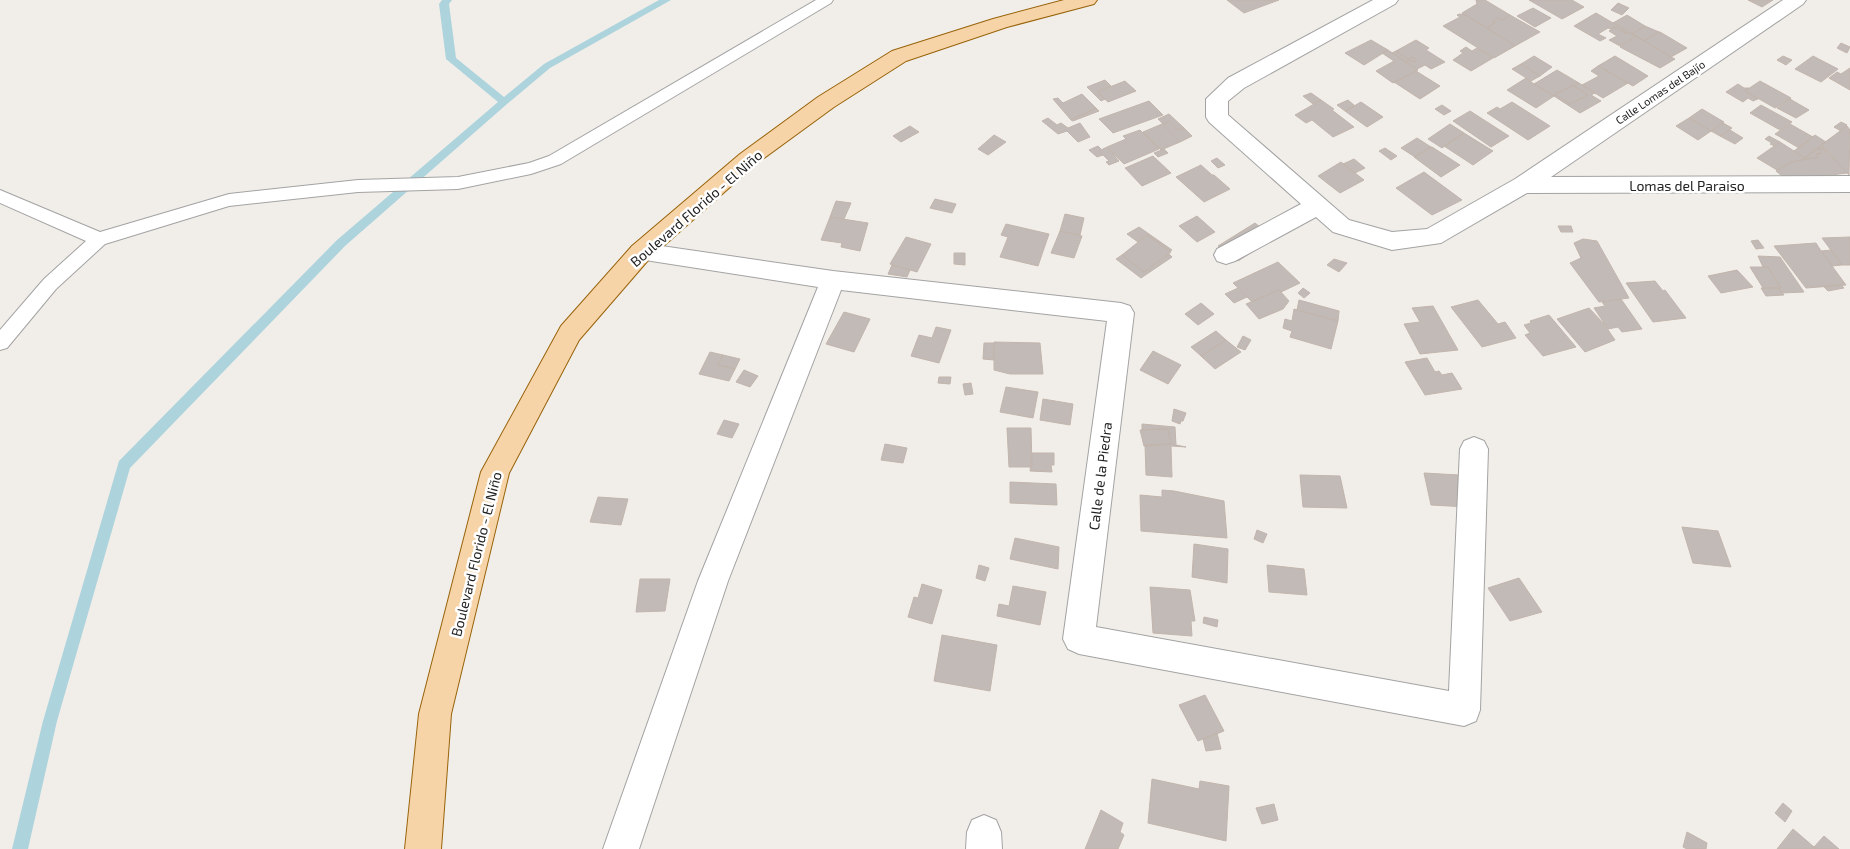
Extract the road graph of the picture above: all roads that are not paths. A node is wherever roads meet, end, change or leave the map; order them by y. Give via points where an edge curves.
1 (826, 0) edge
2 (1087, 0) edge
3 (1388, 0) edge
4 (1796, 0) edge
5 (1850, 184) edge
6 (1523, 185) junction
7 (0, 196) edge
8 (1317, 206) junction
9 (99, 239) junction
10 (641, 252) junction
11 (1226, 255) dead end
12 (832, 280) junction
13 (0, 343) edge
14 (1474, 449) dead end
15 (423, 849) edge
16 (621, 849) edge

1 - 9 lane via 555,160 531,168 458,183 358,186 229,200
2 - 10 main road, Boulevard Florido - El Niño via 899,56 826,102 748,159
3 - 8 street, Calle Lomas del Bajío via 1236,83 1217,99 1217,117
4 - 6 street, Calle Lomas del Bajío
5 - 6 street, Lomas del Paraiso
6 - 8 street, Calle Lomas del Bajío via 1432,237 1392,241 1341,226
7 - 9 lane
8 - 11 street
9 - 13 lane via 50,284
10 - 12 street
10 - 15 main road, Boulevard Florido - El Niño via 570,333 495,472 436,714
12 - 14 street, Calle de la Piedra via 1121,313 1079,639 1464,710
12 - 16 street via 713,580

